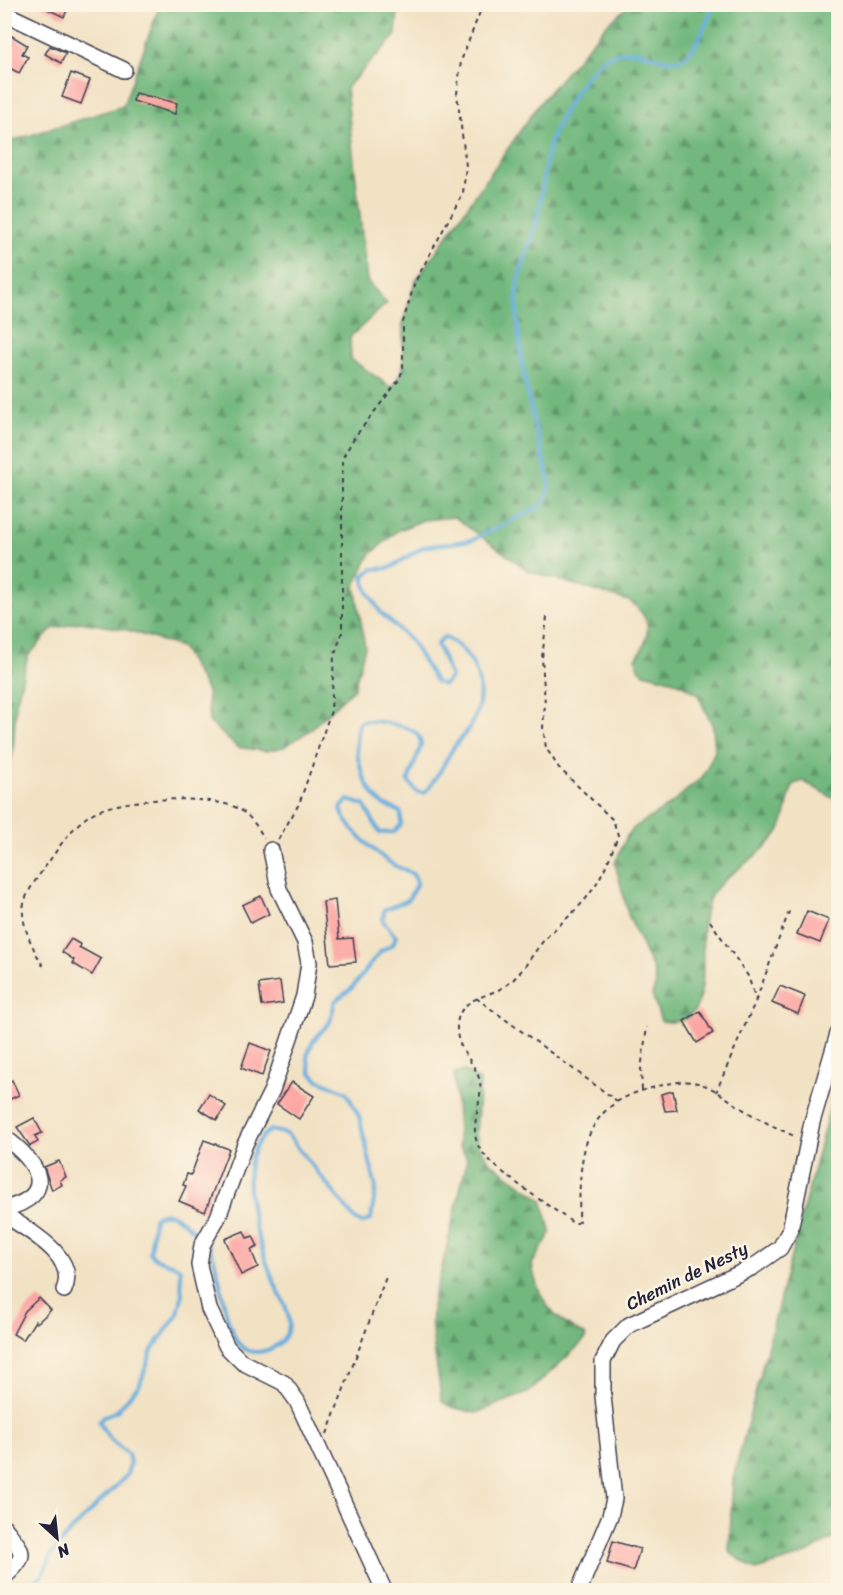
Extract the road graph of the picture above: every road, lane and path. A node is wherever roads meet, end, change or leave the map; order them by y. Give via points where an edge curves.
1 (483, 4) edge
2 (4, 12) edge
3 (124, 70) dead end
4 (547, 617) dead end
5 (271, 850) junction
6 (790, 909) dead end
7 (710, 921) dead end
8 (43, 966) dead end
9 (476, 998) junction
10 (756, 1000) junction
11 (647, 1027) dead end
12 (838, 1034) edge
13 (642, 1090) junction
14 (716, 1092) junction
15 (617, 1101) junction
16 (4, 1137) edge
17 (808, 1142) junction
18 (4, 1209) edge
19 (4, 1214) edge
20 (386, 1277) dead end
21 (64, 1290) dead end
22 (318, 1446) junction
23 (4, 1527) edge
24 (4, 1577) edge
25 (384, 1590) edge
26 (579, 1590) edge

1 - 5 path via 461,61 457,94 466,166 463,193 415,282 403,322 403,369 399,380 342,459 342,633 334,657 331,711 299,804
2 - 3 street
4 - 9 path via 542,658 546,748 559,768 613,820 618,835 592,890 581,903 545,939 510,983
5 - 8 path via 248,817 237,808 218,803 138,801 90,815 63,842 23,908 33,947
5 - 22 street via 279,889 305,942 309,963 304,996 272,1090 245,1144 218,1217 202,1245 199,1265 209,1309 227,1347 242,1362 284,1383
6 - 10 path
7 - 10 path via 748,976
9 - 15 path
9 - 15 path via 466,1004 457,1029 461,1049 480,1081 478,1145 490,1162 573,1223 579,1221 584,1146 602,1112
10 - 14 path
11 - 13 path
12 - 17 street, Chemin de Nesty
13 - 14 path via 693,1082
13 - 15 path
14 - 17 path via 748,1113
16 - 18 street via 35,1167 39,1184 24,1205
17 - 26 street, Chemin de Nesty via 790,1230 780,1248 753,1267 629,1325 613,1341 603,1361 603,1396 614,1499
19 - 21 street via 50,1246 63,1263 68,1281
20 - 22 path via 338,1409
22 - 25 street
23 - 24 street via 23,1557

